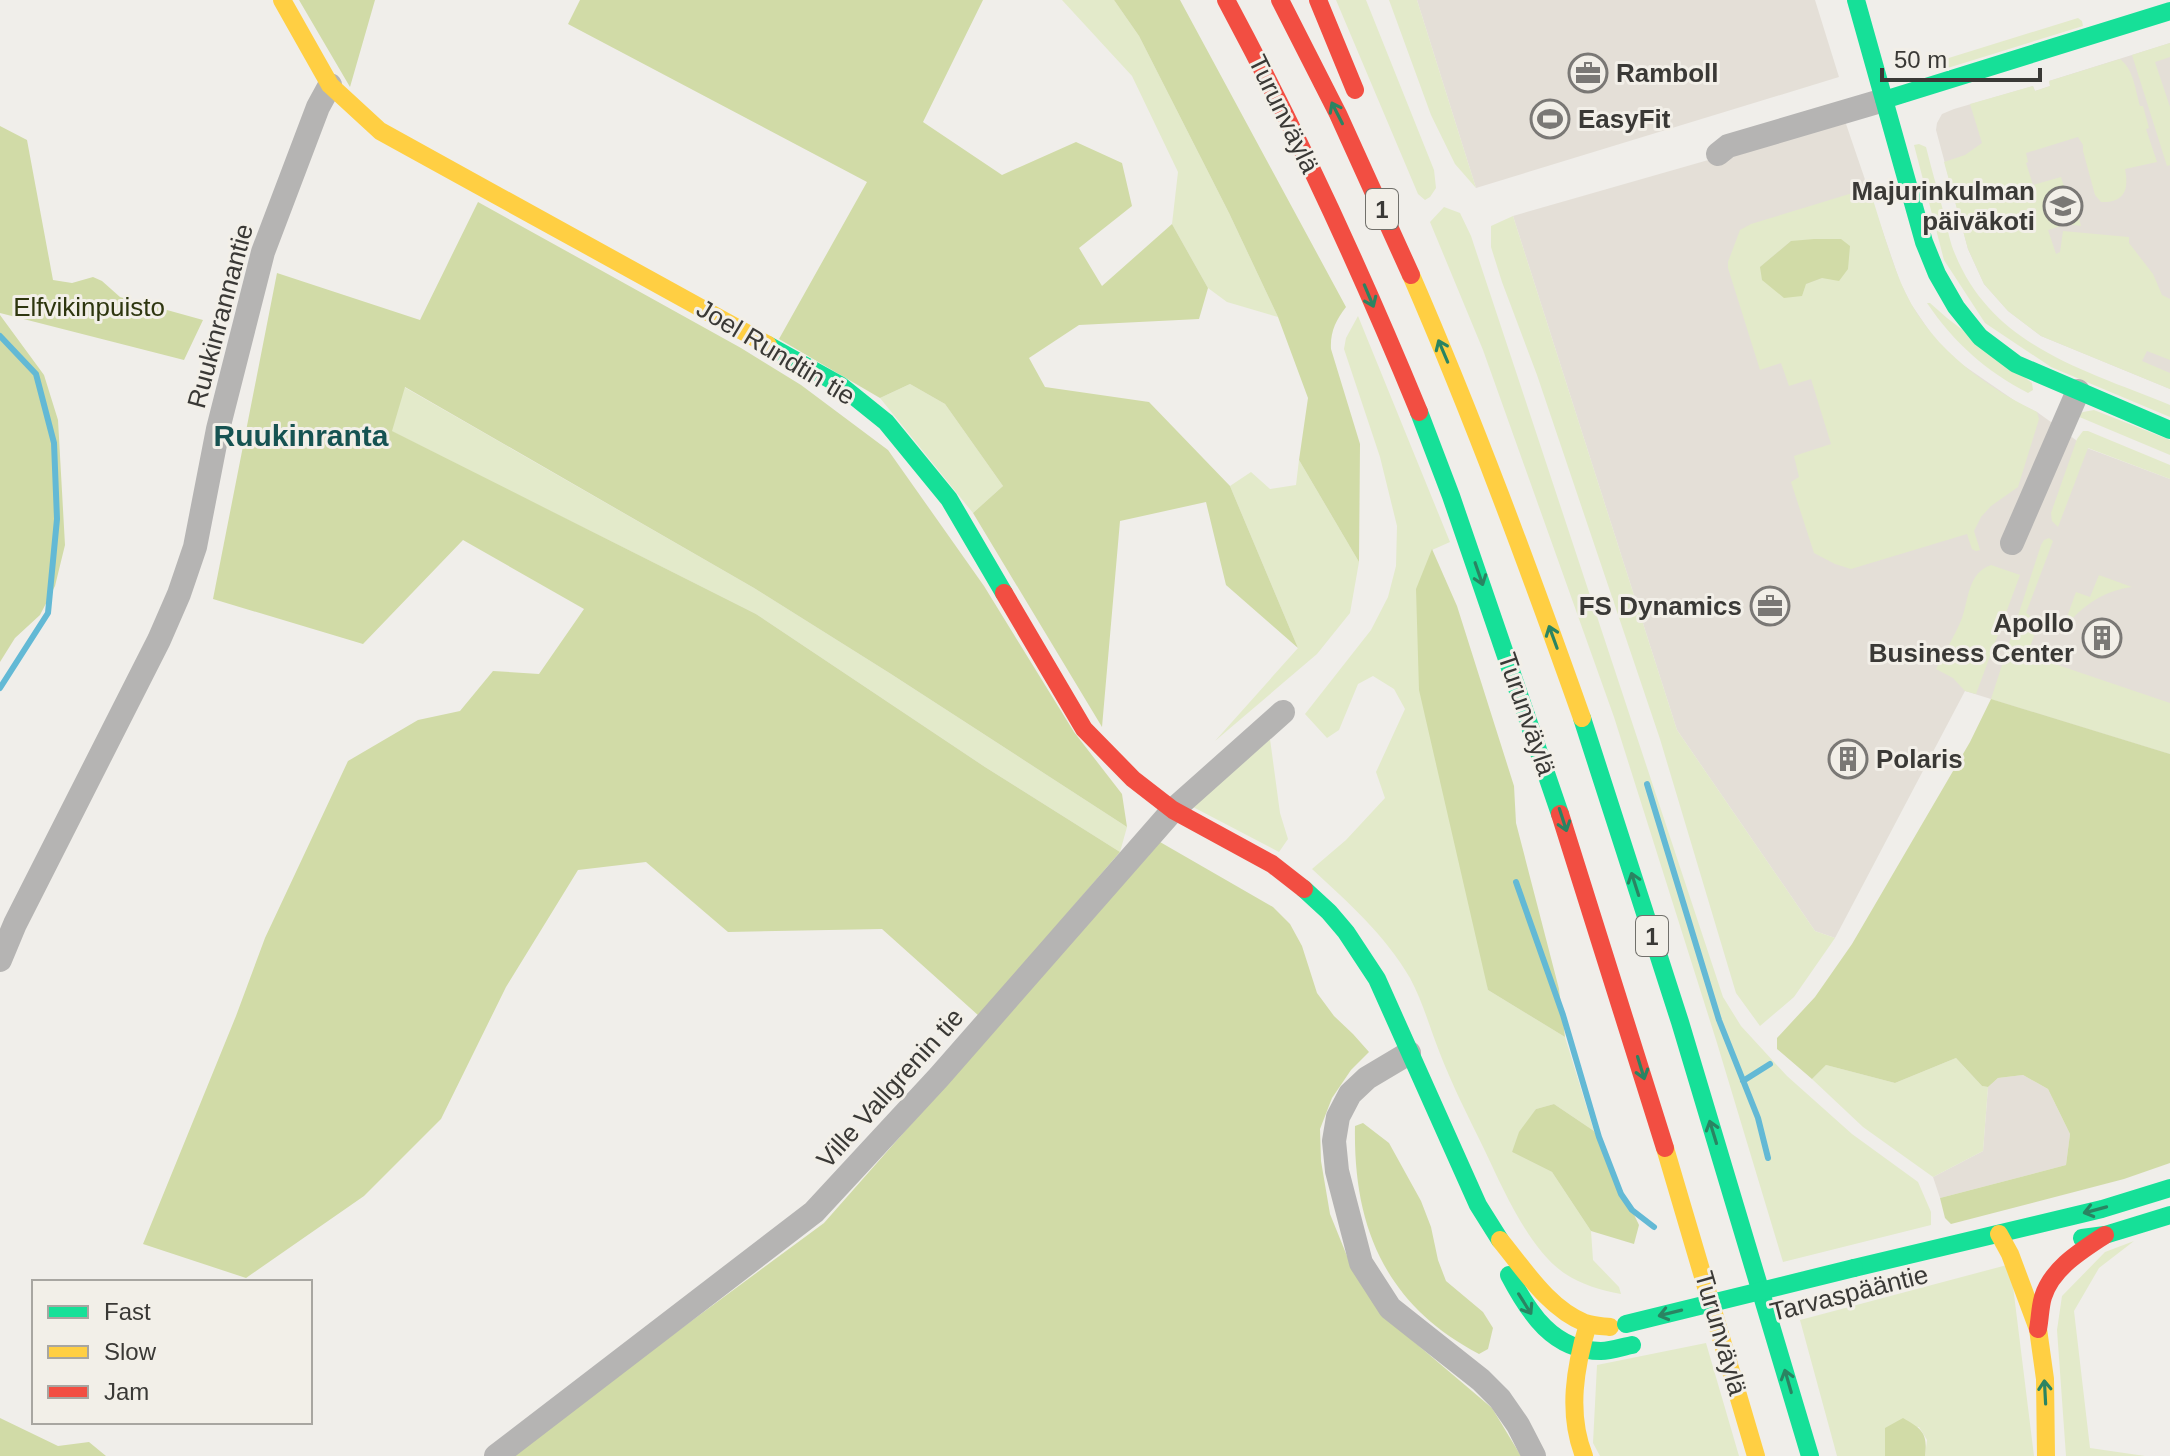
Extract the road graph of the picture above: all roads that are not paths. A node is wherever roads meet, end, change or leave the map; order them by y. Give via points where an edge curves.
1 (282, 0) edge
2 (1226, 0) edge
3 (1280, 0) edge
4 (1318, 0) edge
5 (1856, 0) edge
6 (2170, 11) edge
7 (330, 85) junction
8 (1884, 100) junction
9 (1365, 113) dead end
10 (1718, 154) dead end
11 (1467, 362) dead end
12 (2078, 391) junction
13 (1474, 422) junction
14 (2170, 430) edge
15 (2012, 543) dead end
16 (1283, 712) dead end
17 (1173, 810) junction
18 (0, 960) edge
19 (1409, 1053) junction
20 (2170, 1188) edge
21 (2170, 1215) edge
22 (1494, 1233) junction
23 (1999, 1234) junction
24 (2105, 1235) junction
25 (2066, 1240) dead end
26 (1784, 1309) dead end
27 (1588, 1324) junction
28 (2038, 1329) junction
29 (1693, 1331) dead end
30 (1640, 1343) dead end
31 (1579, 1350) junction
32 (496, 1456) edge
33 (1534, 1456) edge
34 (1584, 1456) edge
35 (1756, 1456) edge
36 (1810, 1456) edge
37 (2046, 1456) edge

1 - 7 main road
2 -> 35 main road, Turunväylä / 1 via 1338,224 1453,500 1613,975
13 -> 3 main road, Turunväylä / 1 via 1363,164
4 - 9 main road
5 - 8 main road
6 - 8 main road
7 - 17 main road, Joel Rundtin tie via 380,131 840,385 886,422 949,499 1084,729
7 - 18 street, Ruukinrannantie via 263,252 218,429 195,547 179,594
8 - 10 street via 1728,146
8 - 12 main road via 1924,242 1956,307 1980,337 2016,364
11 - 13 main road
12 - 14 main road
12 - 15 street
36 -> 13 main road, Turunväylä / 1 via 1582,718
16 - 17 street, Ville Vallgrenin tie
17 - 19 main road via 1272,864 1329,912 1377,979
17 - 32 street, Ville Vallgrenin tie via 814,1212
19 - 22 main road
19 - 33 street via 1367,1078 1350,1094 1338,1117 1337,1171 1361,1263 1390,1308 1500,1399
20 -> 23 main road, Tarvaspääntie
21 - 24 main road
22 - 27 main road via 1565,1313
22 -> 31 main road via 1501,1260 1537,1323
23 -> 27 main road, Tarvaspääntie, bridge via 1608,1328
23 - 28 main road
24 - 25 main road
24 - 28 main road via 2056,1276 2044,1295
26 - 29 main road, Tarvaspääntie
27 - 31 main road
37 -> 28 main road
30 - 31 main road
31 - 34 main road via 1573,1423

